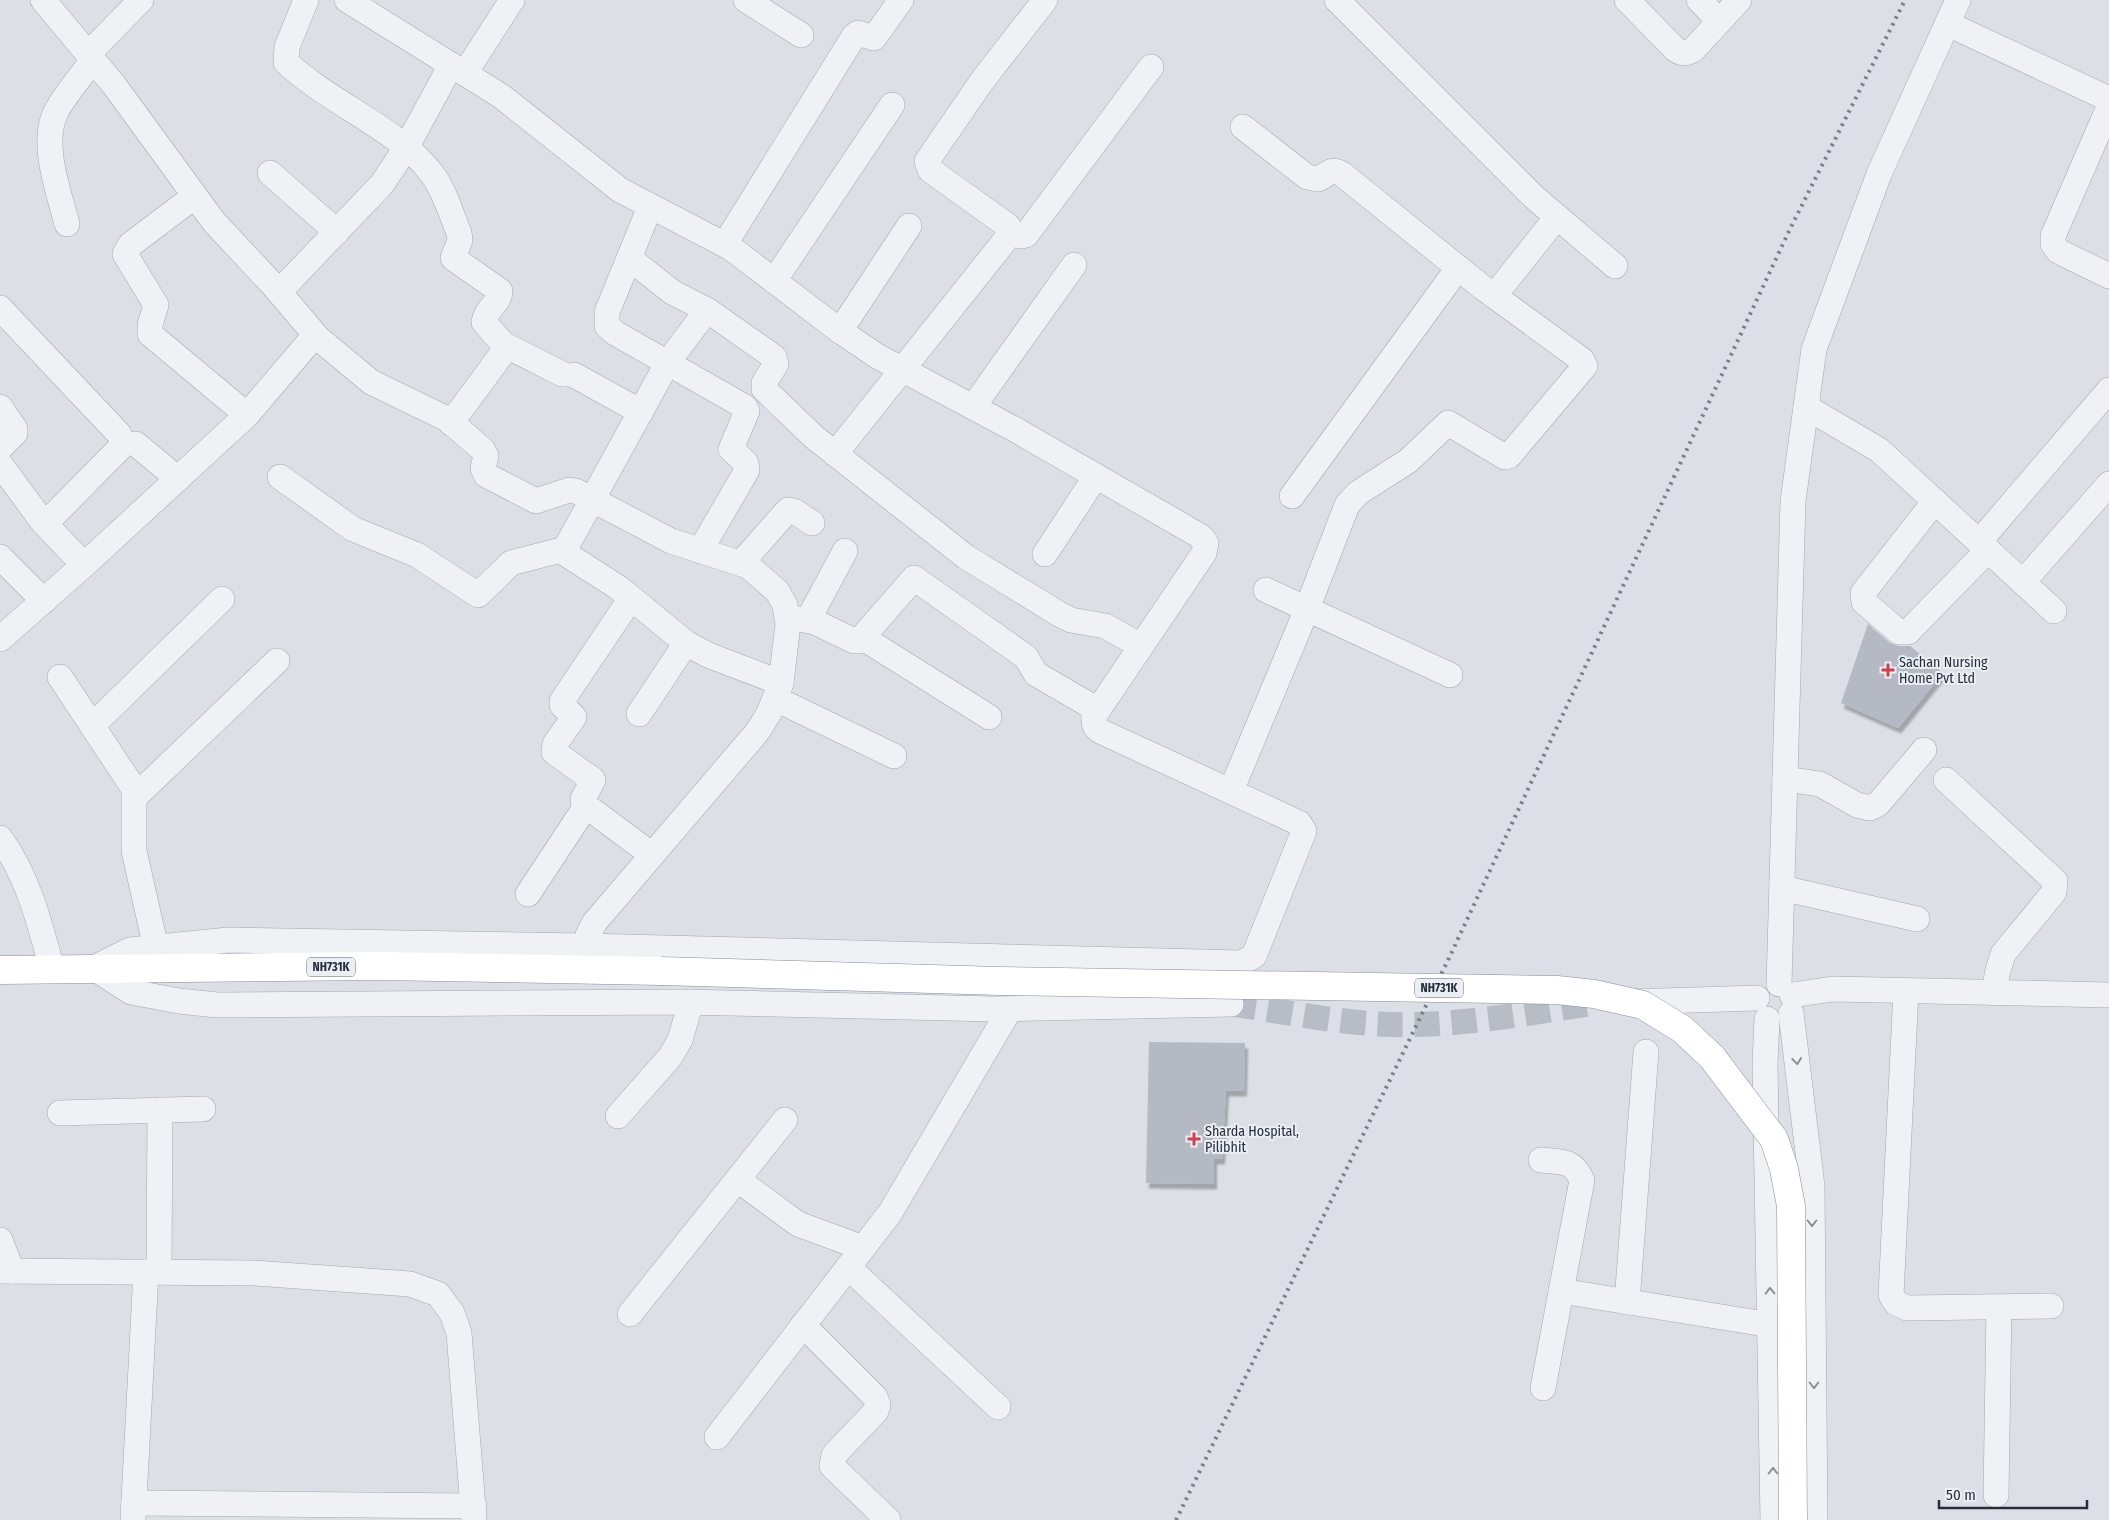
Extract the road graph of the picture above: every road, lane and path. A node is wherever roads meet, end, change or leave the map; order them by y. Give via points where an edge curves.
1 (43, 0) edge
2 (141, 0) edge
3 (306, 0) edge
4 (347, 0) edge
5 (512, 0) edge
6 (746, 0) edge
7 (901, 0) edge
8 (1045, 0) edge
9 (1337, 0) edge
10 (1627, 0) edge
11 (1699, 0) edge
12 (1739, 0) edge
13 (1958, 0) edge
14 (1720, 21) junction
15 (1948, 24) junction
16 (801, 35) dead end
17 (90, 57) junction
18 (1151, 67) dead end
19 (458, 69) junction
20 (2109, 99) edge
21 (892, 105) dead end
22 (2109, 107) edge
23 (1243, 127) dead end
24 (406, 148) junction
25 (270, 173) dead end
26 (195, 196) junction
27 (650, 207) junction
28 (1557, 217) junction
29 (67, 224) dead end
30 (909, 226) dead end
31 (338, 232) junction
32 (1011, 233) junction
33 (725, 244) junction
34 (629, 258) junction
35 (1074, 265) dead end
36 (1615, 266) dead end
37 (1458, 268) junction
38 (2109, 276) edge
39 (774, 281) junction
40 (279, 292) junction
41 (1494, 296) junction
42 (0, 308) edge
43 (707, 310) junction
44 (840, 331) junction
45 (315, 335) junction
46 (503, 344) junction
47 (668, 362) junction
48 (904, 370) junction
49 (2109, 390) edge
50 (0, 407) edge
51 (973, 407) junction
52 (1806, 407) junction
53 (641, 412) junction
54 (247, 415) junction
55 (451, 423) junction
56 (136, 444) dead end
57 (0, 448) edge
58 (835, 454) junction
59 (0, 464) edge
60 (1096, 476) junction
61 (280, 477) dead end
62 (178, 479) junction
63 (2109, 484) edge
64 (1292, 496) dead end
65 (593, 500) junction
66 (1934, 501) junction
67 (812, 523) dead end
68 (45, 524) junction
69 (1984, 546) junction
70 (565, 549) junction
71 (700, 551) junction
72 (844, 551) dead end
73 (1045, 554) dead end
74 (0, 557) edge
75 (741, 563) junction
76 (84, 566) junction
77 (2023, 582) junction
78 (1266, 590) dead end
79 (631, 598) junction
80 (222, 599) dead end
81 (44, 601) junction
82 (1307, 609) junction
83 (2054, 611) dead end
84 (797, 619) junction
85 (863, 638) junction
86 (0, 639) edge
87 (686, 643) junction
88 (1141, 646) junction
89 (277, 662) dead end
90 (1450, 675) dead end
91 (60, 677) dead end
92 (778, 691) junction
93 (1098, 710) junction
94 (639, 714) dead end
95 (989, 717) dead end
96 (93, 725) junction
97 (1924, 750) dead end
98 (894, 756) dead end
99 (1785, 779) junction
100 (1946, 780) dead end
101 (1231, 792) junction
102 (136, 797) junction
103 (585, 811) junction
104 (0, 838) edge
105 (652, 855) junction
106 (1782, 888) junction
107 (528, 894) dead end
108 (1917, 919) dead end
109 (586, 946) junction
110 (156, 948) junction
111 (94, 968) junction
112 (52, 969) junction
113 (0, 970) edge
114 (1906, 991) junction
115 (1996, 993) junction
116 (1787, 997) junction
117 (2104, 1000) edge
118 (691, 1002) junction
119 (1594, 1003) tunnel mouth
120 (1231, 1004) tunnel mouth
121 (1010, 1009) junction
122 (1762, 1009) junction
123 (1646, 1052) dead end
124 (203, 1109) dead end
125 (160, 1110) junction
126 (60, 1113) dead end
127 (618, 1116) dead end
128 (785, 1120) dead end
129 (1540, 1160) dead end
130 (738, 1180) junction
131 (0, 1240) edge
132 (855, 1258) junction
133 (6, 1271) edge
134 (152, 1272) junction
135 (1561, 1291) junction
136 (1627, 1302) junction
137 (2051, 1306) dead end
138 (1999, 1307) junction
139 (630, 1314) dead end
140 (803, 1325) junction
141 (1771, 1325) junction
142 (1543, 1388) dead end
143 (998, 1407) dead end
144 (716, 1437) dead end
145 (1996, 1495) dead end
146 (133, 1511) edge
147 (474, 1513) edge
148 (888, 1520) edge
149 (1773, 1520) edge
150 (1793, 1520) edge
151 (1815, 1520) edge

1 - 17 street
2 - 17 street
3 - 24 street via 287,47 286,62
4 - 19 street
5 - 19 street
6 - 16 street
7 - 33 street via 874,38 858,33 854,36
8 - 32 street via 982,81 927,161 930,170 1008,226
9 - 28 street via 1481,146
10 - 14 street via 1680,53 1693,50
11 - 14 street
12 - 14 street
13 - 15 street
15 - 20 street
15 - 52 street via 1879,174 1814,349
17 - 26 street
17 - 29 street via 54,116 51,129 52,170
18 - 32 street via 1026,235
19 - 24 street
19 - 27 street via 531,118 607,181
21 - 39 street
22 - 38 street via 2052,244 2058,251
23 - 37 street via 1307,177 1318,179 1336,170
24 - 31 street via 382,184
24 - 46 street via 427,167 441,188 459,233 460,240 453,258 455,262 500,292 484,322
25 - 31 street
26 - 40 street via 214,222
26 - 54 street via 130,245 125,254 156,305 150,334
27 - 33 street
27 - 34 street
28 - 36 street
28 - 41 street
30 - 44 street
31 - 40 street
32 - 48 street
33 - 39 street
34 - 43 street via 672,292
34 - 47 street via 607,312 607,326
35 - 51 street
37 - 41 street
37 - 64 street
39 - 44 street
40 - 45 street
41 - 82 street via 1582,360 1583,371 1509,456 1505,457 1448,423 1408,461 1351,498
42 - 68 street via 122,440 120,448
43 - 47 street
43 - 58 street via 774,357 776,364 764,383 764,389
44 - 48 street
45 - 54 street
45 - 55 street via 372,382
46 - 53 street
46 - 55 street via 504,351
47 - 53 street
47 - 71 street via 747,411 731,449 746,463 747,470
48 - 51 street
48 - 58 street
49 - 69 street
50 - 57 street via 15,429
51 - 60 street
52 - 66 street via 1879,450
52 - 99 street via 1793,500
53 - 65 street
54 - 62 street
55 - 65 street via 483,450 486,456 482,468 486,475 536,501 569,490
56 - 62 street
58 - 88 street via 966,557 1059,614 1071,620 1105,626
59 - 68 street
60 - 73 street
60 - 88 street via 1200,536 1206,543 1204,553
61 - 70 street via 353,529 417,555 478,595 511,563
62 - 76 street
63 - 77 street
65 - 70 street
65 - 71 street via 671,541
66 - 69 street
66 - 69 street via 1863,593 1864,602 1899,632 1908,632
67 - 75 street via 788,510
68 - 76 street
69 - 77 street
70 - 79 street via 569,559
71 - 75 street
72 - 84 street
74 - 81 street
75 - 84 street via 777,591
76 - 81 street
77 - 83 street
78 - 82 street
79 - 87 street
79 - 103 street via 562,701 574,716 555,744 554,752 593,780 583,799
80 - 96 street
81 - 86 street
82 - 90 street
82 - 101 street
84 - 85 street via 854,641
84 - 92 street
85 - 93 street via 914,578 1026,657 1036,674
85 - 95 street
87 - 92 street
87 - 94 street
88 - 93 street
89 - 102 street
91 - 96 street
92 - 98 street
92 - 105 street via 758,731
93 - 101 street via 1094,716 1096,728
96 - 102 street
97 - 99 street via 1878,804 1870,808 1857,805 1820,784
99 - 106 street
100 - 115 street via 2055,881 2054,892 2003,954
101 - 109 street via 1299,823 1304,831 1254,956 1241,963
102 - 110 street via 134,851
103 - 105 street via 593,811
103 - 107 street
104 - 112 street via 25,883
105 - 109 street via 595,922
106 - 108 street
106 - 116 street
109 - 110 street via 228,940
110 - 111 street via 130,950
111 - 112 highway, NH731K
111 - 118 street via 132,992 217,1005
111 - 150 highway, NH731K, bridge via 380,966 1557,990 1643,1005 1682,1029 1712,1057 1774,1139 1784,1168 1791,1206
112 - 113 highway, NH731K
114 - 115 street
114 - 116 street via 1834,989
114 - 138 street via 1891,1295 1896,1303 1907,1308
115 - 117 street
116 - 122 street via 1781,1020
116 - 122 street via 1763,988
116 -> 151 street via 1812,1186
118 - 121 street
118 - 127 street via 680,1040 670,1057
119 - 122 street
120 - 121 street
121 - 132 street via 902,1194
141 -> 122 street
123 - 136 street
124 - 125 street
125 - 126 street
125 - 134 street
128 - 130 street
129 - 135 street via 1568,1162 1582,1180
130 - 132 street via 798,1224
130 - 139 street
131 - 133 street
132 - 140 street
132 - 143 street
133 - 134 street
134 - 146 street
134 - 147 street via 253,1274 410,1284 438,1294 452,1313 459,1333
135 - 136 street
135 - 142 street
136 - 141 street
137 - 138 street
138 - 145 street
140 - 144 street
140 - 148 street via 875,1397 876,1412 834,1455 832,1466
149 -> 141 street
146 - 147 street

